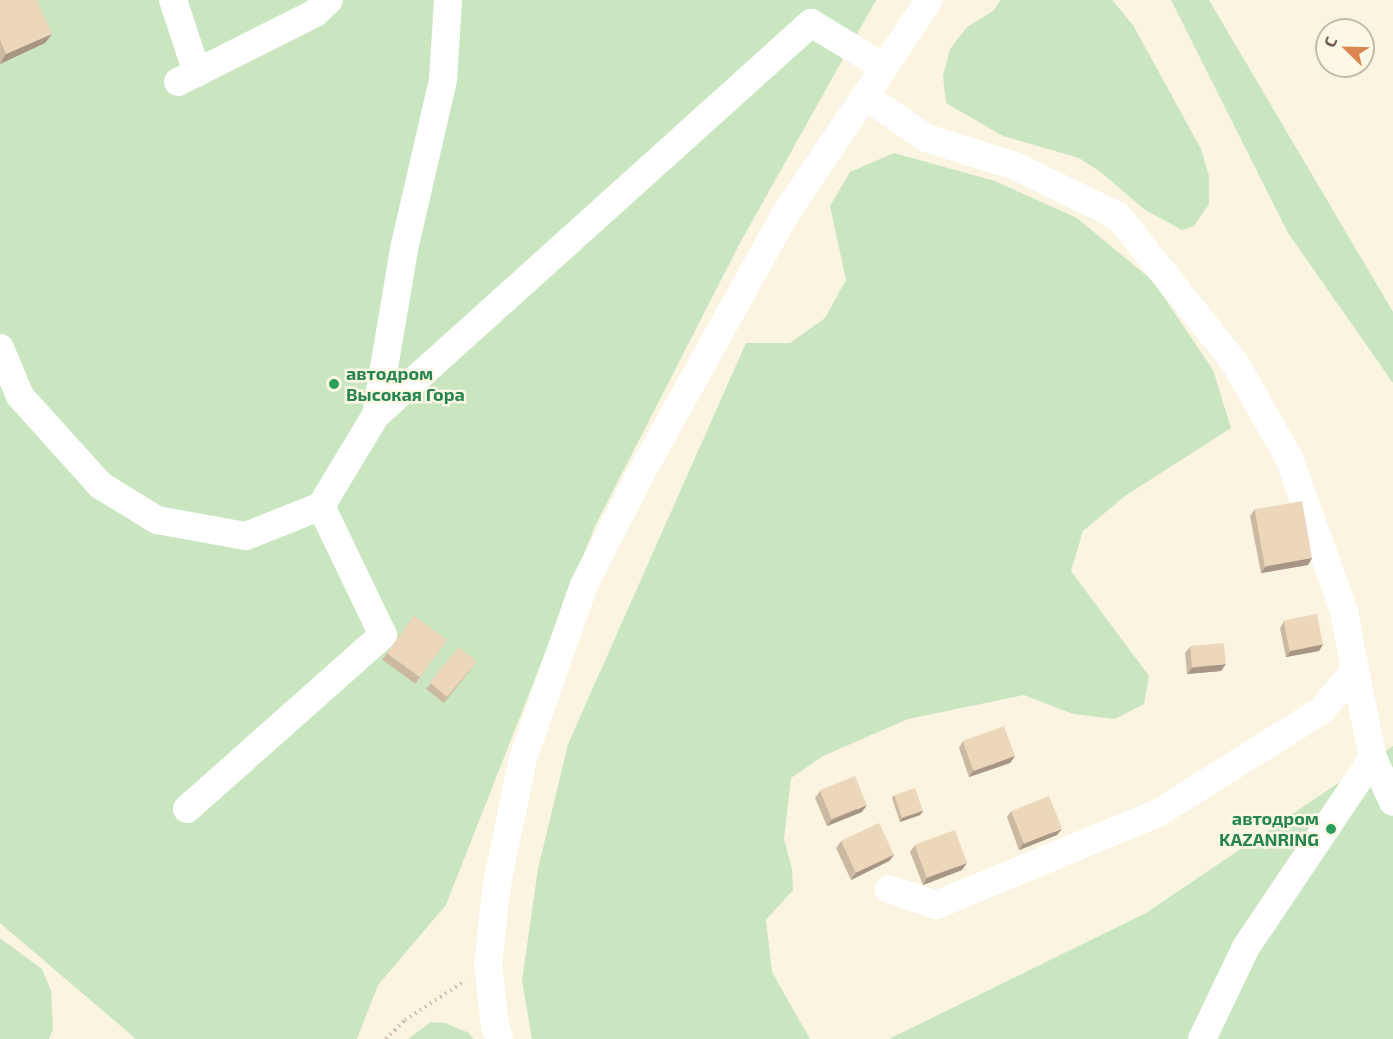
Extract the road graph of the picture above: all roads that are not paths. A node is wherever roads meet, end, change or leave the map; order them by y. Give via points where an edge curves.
1 (173, 0) edge
2 (329, 0) edge
3 (448, 0) edge
4 (929, 0) edge
5 (884, 67) junction
6 (865, 96) junction
7 (0, 348) edge
8 (376, 415) junction
9 (321, 506) junction
10 (1355, 670) junction
11 (1373, 758) junction
12 (1393, 802) edge
13 (187, 809) dead end
14 (889, 889) dead end
15 (499, 1039) edge
16 (1202, 1039) edge

1 - 2 lane via 188,78 315,13
3 - 8 lane via 443,80 404,249
4 - 5 lane
5 - 6 lane
5 - 8 lane via 811,23
6 - 10 lane via 926,138 1015,166 1118,216 1235,363 1289,458 1344,611
6 - 15 lane via 786,213 639,477 584,585 523,758 497,884 488,965
7 - 9 lane via 20,396 100,485 157,520 246,536
8 - 9 lane
9 - 13 lane via 383,635
10 - 11 lane
10 - 14 lane via 1322,710 1158,813 936,905
11 - 12 lane
11 - 16 lane via 1246,947

